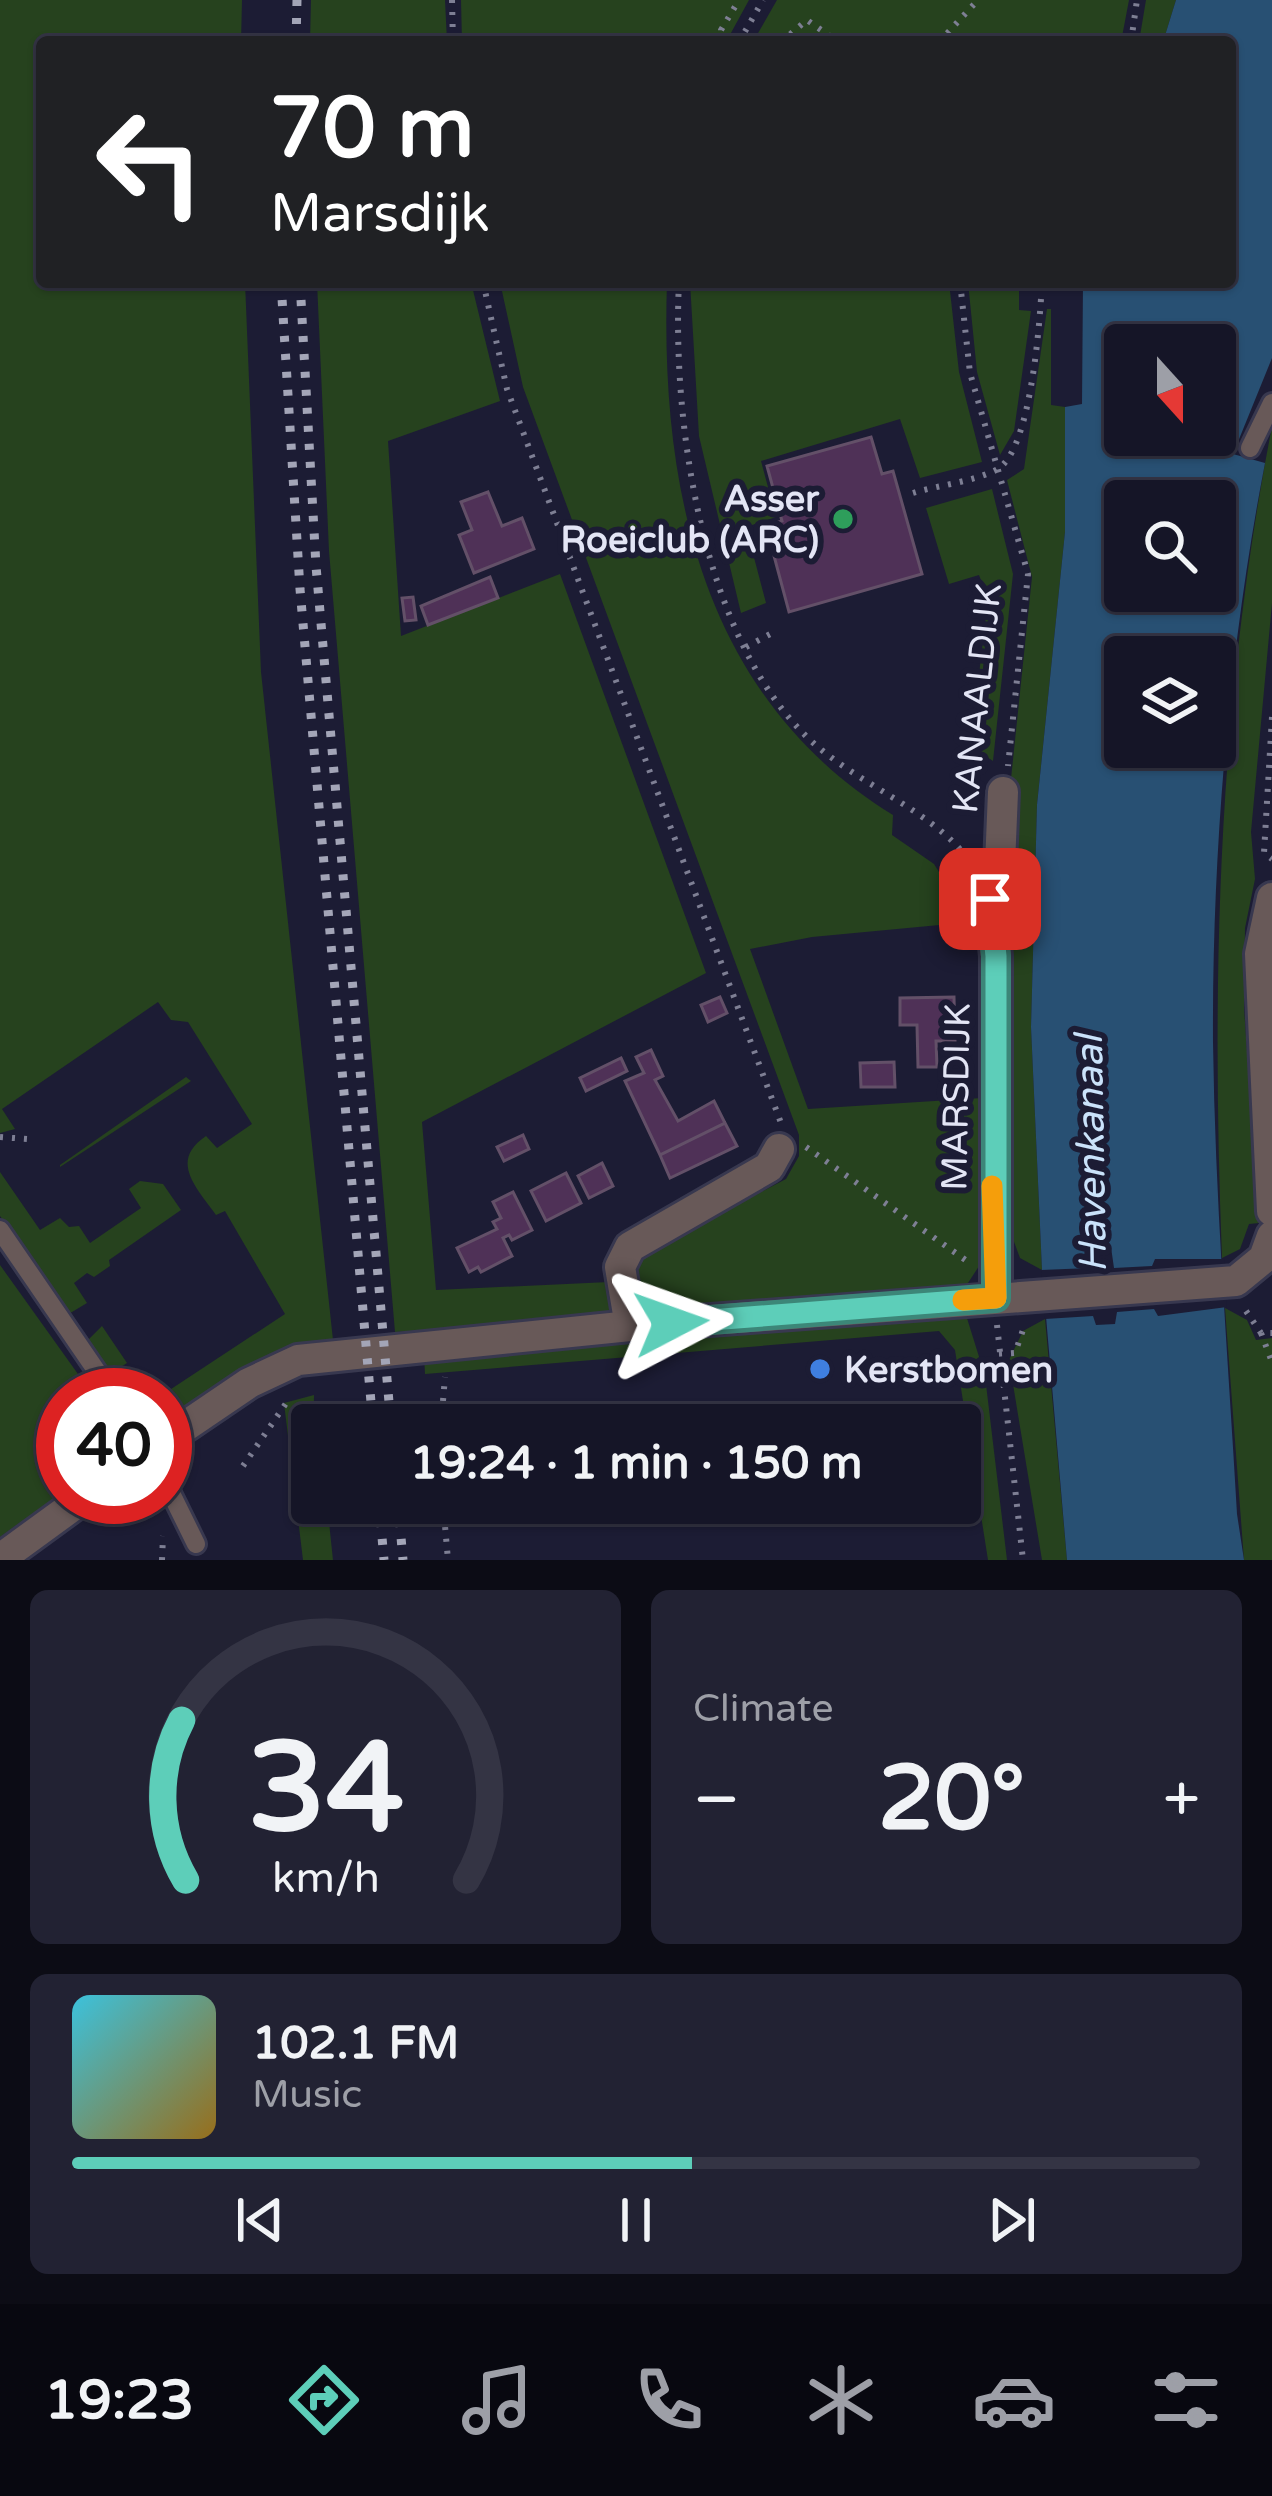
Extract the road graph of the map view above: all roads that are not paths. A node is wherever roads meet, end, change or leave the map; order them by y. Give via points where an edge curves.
1 (1272, 403) edge
2 (1250, 448) dead end
3 (1003, 792) road end
4 (1272, 898) edge
5 (990, 899) joint
6 (781, 1140) road end
7 (1272, 1211) edge
8 (0, 1230) edge
9 (1272, 1235) edge
10 (995, 1284) junction
11 (630, 1326) junction
12 (95, 1368) edge
13 (192, 1422) edge
14 (49, 1524) edge
15 (186, 1524) edge
16 (196, 1544) dead end
17 (0, 1559) edge

1 - 2 lane
3 - 5 street, KANAALDIJK
4 - 7 street via 1260,954
5 - 10 street, MARSDIJK
6 - 11 street via 769,1167 630,1247 620,1267
8 - 12 lane
9 - 10 street via 1233,1295 1037,1307
10 - 11 street
11 - 13 street via 298,1360
14 - 17 street
15 - 16 lane

